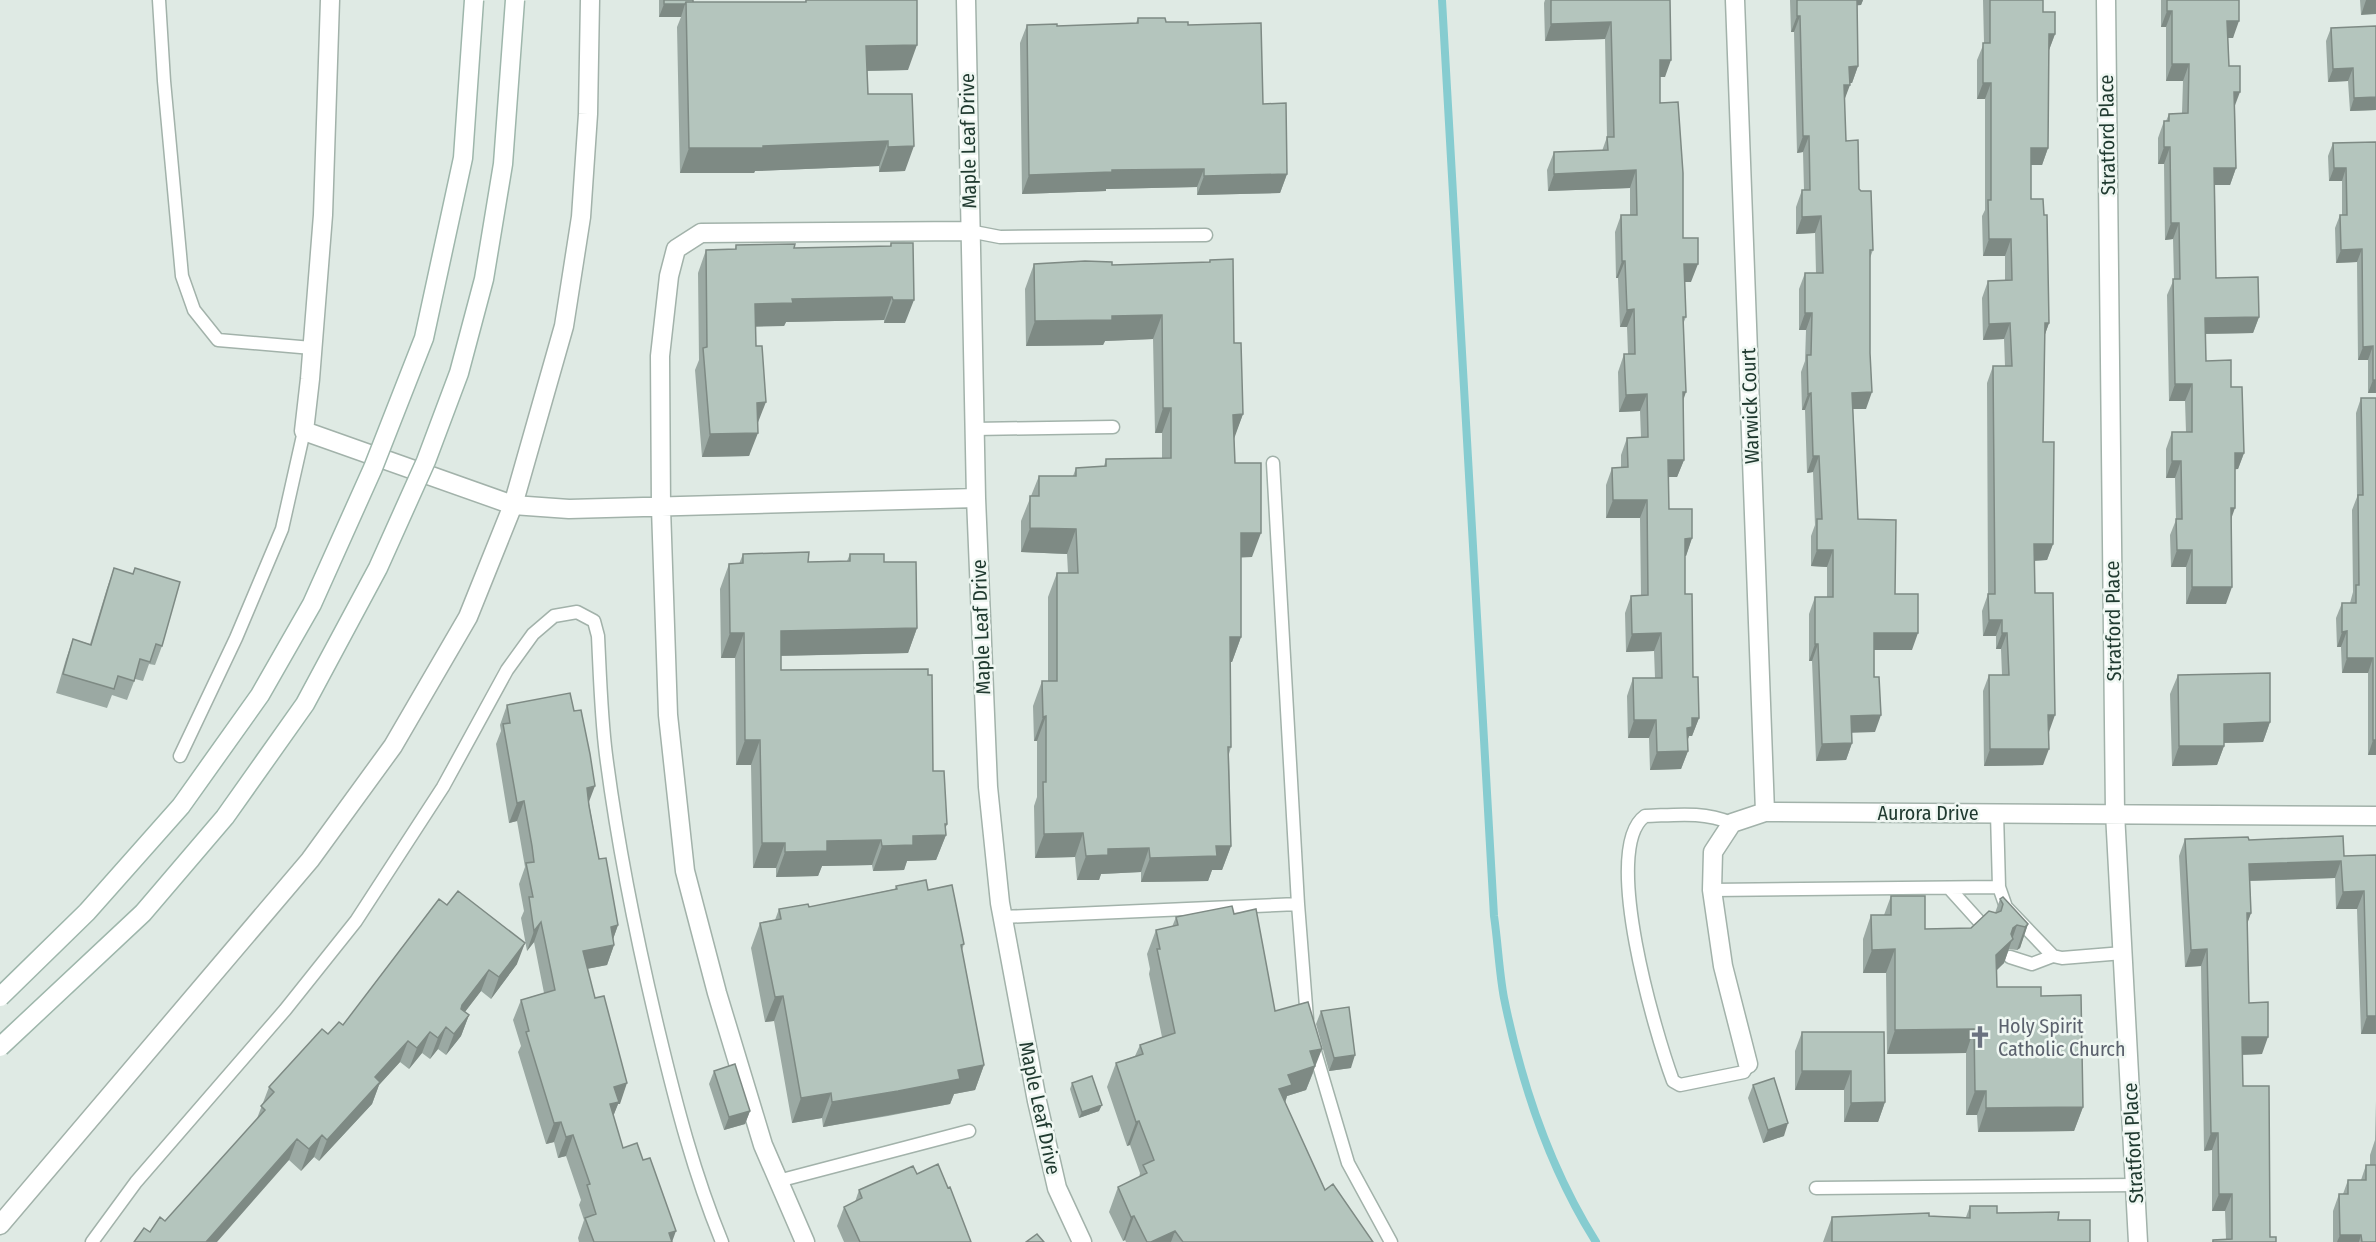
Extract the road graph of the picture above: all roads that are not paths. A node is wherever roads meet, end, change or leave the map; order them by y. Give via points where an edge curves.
1 (159, 0) edge
2 (330, 0) edge
3 (474, 0) edge
4 (515, 0) edge
5 (590, 0) edge
6 (966, 0) edge
7 (1735, 0) edge
8 (2106, 0) edge
9 (969, 231) junction
10 (1206, 236) dead end
11 (312, 348) junction
12 (1113, 427) dead end
13 (974, 429) junction
14 (304, 431) junction
15 (1273, 463) dead end
16 (976, 498) junction
17 (513, 505) junction
18 (661, 508) junction
19 (180, 756) dead end
20 (1765, 812) junction
21 (1997, 813) junction
22 (2115, 813) junction
23 (2376, 816) edge
24 (1732, 823) junction
25 (1999, 887) junction
26 (1949, 888) junction
27 (1712, 890) junction
28 (1298, 904) junction
29 (1003, 917) junction
30 (1986, 929) edge
31 (2123, 953) junction
32 (2053, 956) junction
33 (2010, 957) edge
34 (0, 997) edge
35 (0, 1047) edge
36 (1748, 1064) joint
37 (969, 1131) dead end
38 (778, 1181) junction
39 (2135, 1185) junction
40 (1816, 1188) dead end
41 (0, 1225) edge
42 (92, 1242) edge
43 (722, 1242) edge
44 (805, 1242) edge
45 (1082, 1242) edge
46 (1391, 1242) edge
47 (2138, 1242) edge

1 - 11 lane via 182,276 194,310 218,340
2 - 11 street via 323,215
3 - 34 street, bridge via 463,158 424,338 373,468 312,604 260,694 181,806 87,912
4 - 35 street, bridge via 503,164 484,279 459,373 426,461 378,568 305,704 225,817 143,913
5 - 17 street via 588,114 579,228 564,326
6 - 9 street, Maple Leaf Drive
7 - 20 street, Warwick Court
8 - 22 street, Stratford Place
9 - 10 lane via 1000,237
9 - 13 street, Maple Leaf Drive
9 - 18 street via 701,233 676,249 660,356
11 - 14 street
12 - 13 lane
13 - 16 street, Maple Leaf Drive
14 - 17 street
14 - 19 lane via 282,529
15 - 28 lane
16 - 18 street
16 - 29 street, Maple Leaf Drive via 988,787
17 - 18 street via 569,510
17 - 41 street via 468,616 393,746 310,860
18 - 38 street via 668,716 684,871 717,993
20 - 21 street, Aurora Drive
20 - 24 street, Aurora Drive
21 - 22 street, Aurora Drive
21 - 25 lane
22 - 23 street, Aurora Drive
22 - 31 street, Stratford Place
24 - 27 street via 1713,852
24 - 36 lane via 1698,814 1645,816 1638,821 1631,839 1630,897 1646,996 1672,1081 1680,1084 1744,1072
25 - 26 lane
25 - 32 lane via 2006,907
26 - 27 lane
26 - 30 lane
27 - 36 street via 1723,966
28 - 29 lane
28 - 46 lane via 1308,1028 1348,1163
29 - 45 street, Maple Leaf Drive via 1057,1188
31 - 32 lane
31 - 39 street, Stratford Place
32 - 33 lane via 2032,963
37 - 38 lane
38 - 44 street
39 - 40 lane
39 - 47 street, Stratford Place
42 - 43 lane via 136,1182 285,1010 356,921 443,787 507,669 533,634 554,616 577,612 594,621 598,636 606,753 648,988 675,1098 704,1197

